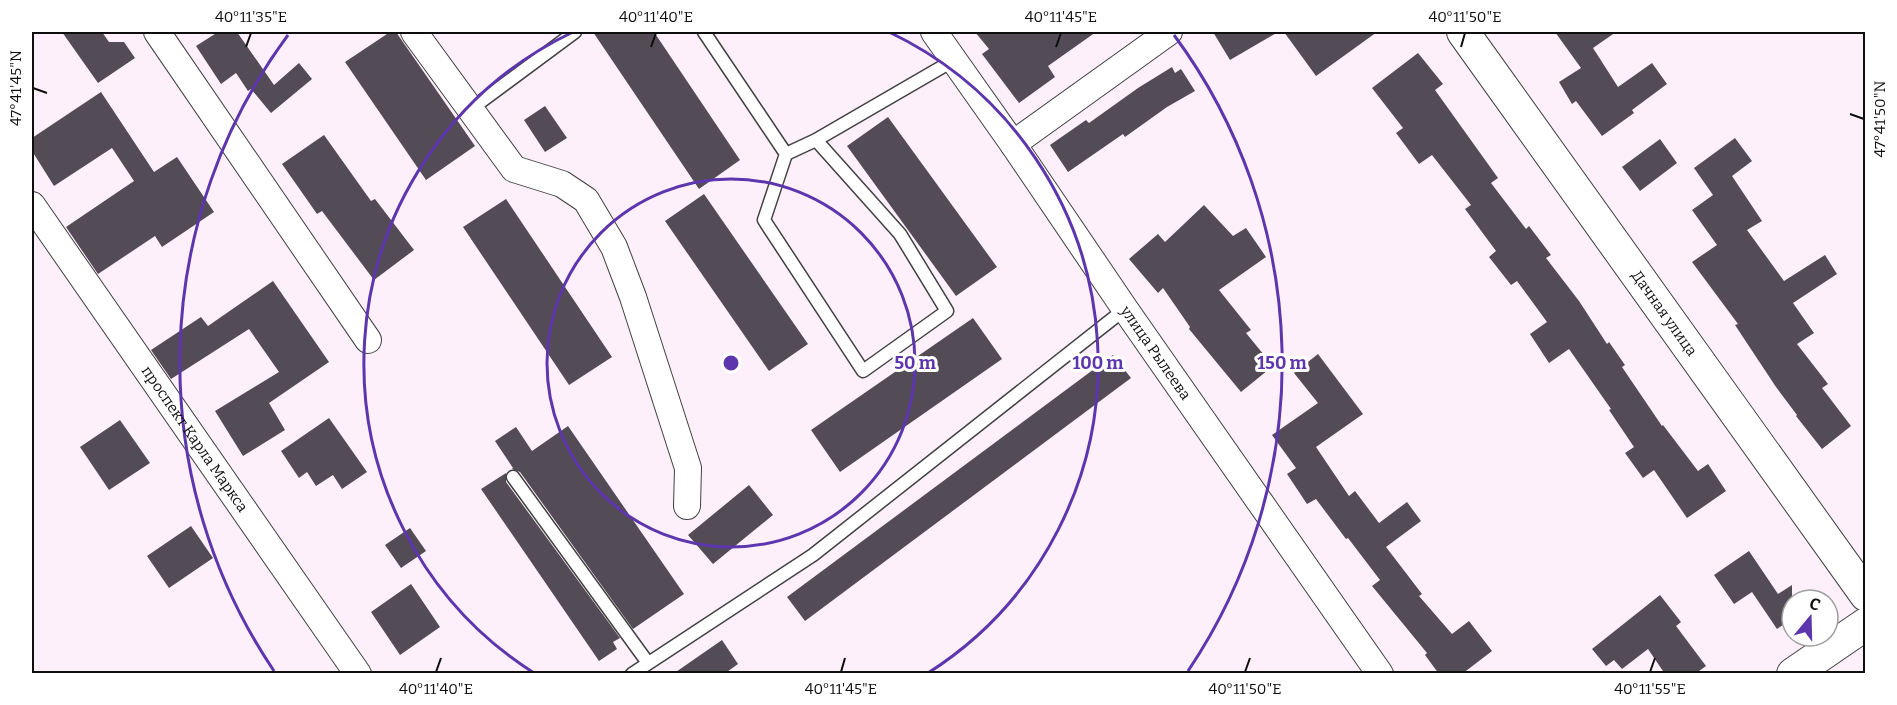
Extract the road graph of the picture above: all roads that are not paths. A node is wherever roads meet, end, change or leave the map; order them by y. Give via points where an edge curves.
1 (157, 32) edge
2 (414, 32) edge
3 (575, 32) edge
4 (704, 32) edge
5 (934, 32) edge
6 (1169, 32) edge
7 (1463, 32) edge
8 (954, 60) junction
9 (471, 109) junction
10 (816, 140) junction
11 (1014, 144) junction
12 (786, 154) junction
13 (32, 205) edge
14 (1125, 309) junction
15 (368, 340) dead end
16 (513, 477) dead end
17 (687, 506) dead end
18 (1866, 595) edge
19 (1866, 624) edge
20 (648, 663) junction
21 (358, 674) edge
22 (632, 674) edge
23 (1380, 674) edge
24 (1793, 674) edge

1 - 15 street
2 - 9 street
3 - 9 lane
4 - 12 lane
5 - 8 street, улица Рылеева
6 - 11 street
7 - 18 street, Дачная улица
8 - 10 lane
8 - 11 street, улица Рылеева
9 - 17 street via 514,169 562,184 586,200 614,247 688,468
10 - 12 lane
10 - 12 lane via 900,234 947,311 863,371 764,220
11 - 14 street, улица Рылеева
13 - 21 street, проспект Карла Маркса
14 - 20 lane via 813,555
14 - 23 street, улица Рылеева
16 - 20 lane
19 - 24 street
20 - 22 lane

